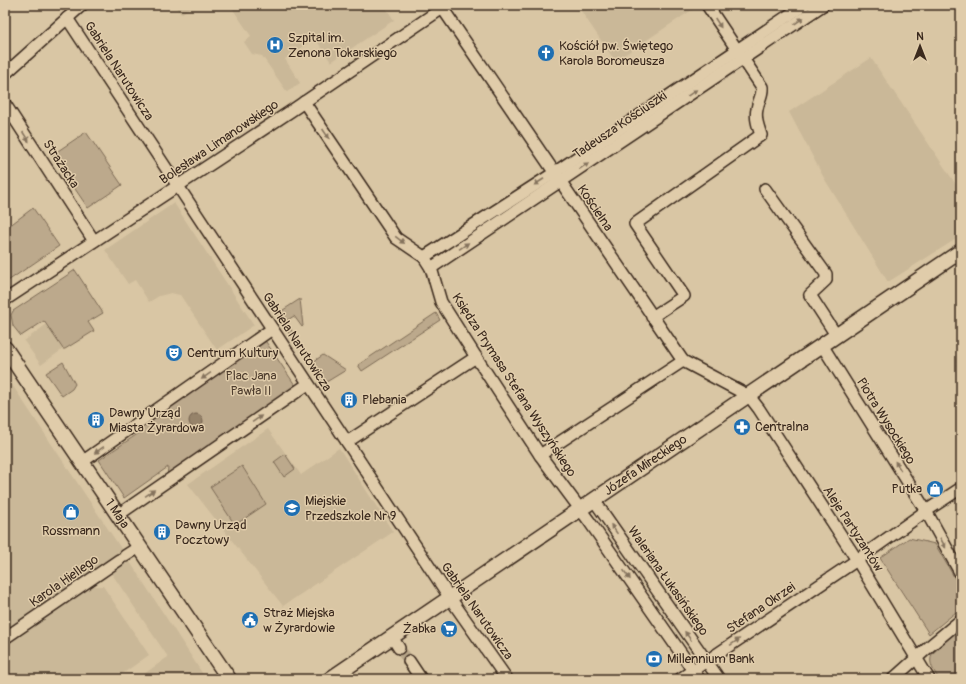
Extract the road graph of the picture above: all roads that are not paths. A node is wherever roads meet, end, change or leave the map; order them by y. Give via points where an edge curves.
1 (82, 5) edge
2 (707, 5) edge
3 (804, 5) edge
4 (823, 5) edge
5 (445, 7) edge
6 (67, 18) junction
7 (740, 54) junction
8 (5, 74) edge
9 (304, 102) junction
10 (5, 104) edge
11 (558, 177) junction
12 (177, 186) junction
13 (764, 189) dead end
14 (94, 240) junction
15 (961, 251) edge
16 (424, 257) junction
17 (431, 268) junction
18 (5, 300) edge
19 (652, 317) junction
20 (272, 329) junction
21 (836, 336) junction
22 (822, 345) junction
23 (5, 348) edge
24 (476, 357) junction
25 (683, 361) junction
26 (308, 384) junction
27 (749, 396) junction
28 (347, 442) junction
29 (540, 455) junction
30 (82, 462) junction
31 (961, 488) edge
32 (594, 500) junction
33 (580, 509) junction
34 (926, 511) junction
35 (118, 515) junction
36 (139, 547) junction
37 (857, 560) junction
38 (961, 574) edge
39 (450, 598) junction
40 (961, 620) edge
41 (5, 638) edge
42 (917, 658) junction
43 (409, 661) tunnel mouth
44 (706, 661) junction
45 (696, 675) edge
46 (229, 679) edge
47 (330, 679) edge
48 (421, 679) edge
49 (507, 679) edge
50 (680, 679) edge
51 (719, 679) edge
52 (893, 679) edge
53 (929, 679) edge

1 - 6 street
2 -> 7 street
3 - 7 street, Tadeusza Kościuszki
7 -> 4 street, Tadeusza Kościuszki
5 - 9 street, Bolesława Limanowskiego
5 - 11 street, Kościelna
6 - 8 street
6 - 12 street, Gabriela Narutowicza
7 - 11 street, Tadeusza Kościuszki
7 - 19 street via 762,87 756,118 761,134 635,224 684,296
9 - 12 street, Bolesława Limanowskiego
9 -> 16 street, Księdza Prymasa Stefana Wyszyńskiego via 396,238
10 -> 14 street, Strażacka
11 -> 16 street, Tadeusza Kościuszki
17 -> 11 street, Tadeusza Kościuszki
11 - 19 street, Kościelna
12 - 14 street, Bolesława Limanowskiego
12 - 20 street, Gabriela Narutowicza
13 - 21 street via 826,274 826,280 810,295
14 - 18 street, Bolesława Limanowskiego
15 - 21 street, Józefa Mireckiego
16 - 17 street, Księdza Prymasa Stefana Wyszyńskiego
17 - 24 street, Księdza Prymasa Stefana Wyszyńskiego via 441,302
19 - 25 street, Kościelna
20 - 26 street, Gabriela Narutowicza
20 -> 30 street
21 - 22 street, Józefa Mireckiego
22 - 27 street, Józefa Mireckiego
34 -> 22 street, Piotra Wysockiego
23 - 30 street, 1 Maja
24 - 28 street
24 - 29 street, Księdza Prymasa Stefana Wyszyńskiego
25 - 27 street, Kościelna
25 - 29 street
26 - 28 street, Gabriela Narutowicza
35 -> 26 street
27 - 32 street, Józefa Mireckiego
27 - 37 street, Aleje Partyzantów
28 - 39 street, Gabriela Narutowicza
29 - 33 street, Księdza Prymasa Stefana Wyszyńskiego
30 - 35 street, 1 Maja
31 - 34 street
32 - 33 street, Józefa Mireckiego
44 -> 32 street, Waleriana Łukasińskiego
33 - 39 street, Józefa Mireckiego
33 -> 45 street
34 - 37 street
34 -> 38 street, Piotra Wysockiego
35 - 36 street, 1 Maja
36 - 41 street, Karola Hiellego
36 - 46 street, 1 Maja
37 - 42 street, Aleje Partyzantów
44 -> 37 street, Stefana Okrzei
39 - 47 street, Józefa Mireckiego via 396,642
39 - 49 street, Gabriela Narutowicza
40 - 42 street
42 - 52 street
42 - 53 street, Aleje Partyzantów
43 - 48 street
44 - 45 street, Stefana Okrzei
44 - 51 street, Waleriana Łukasińskiego
45 - 50 street, Stefana Okrzei

